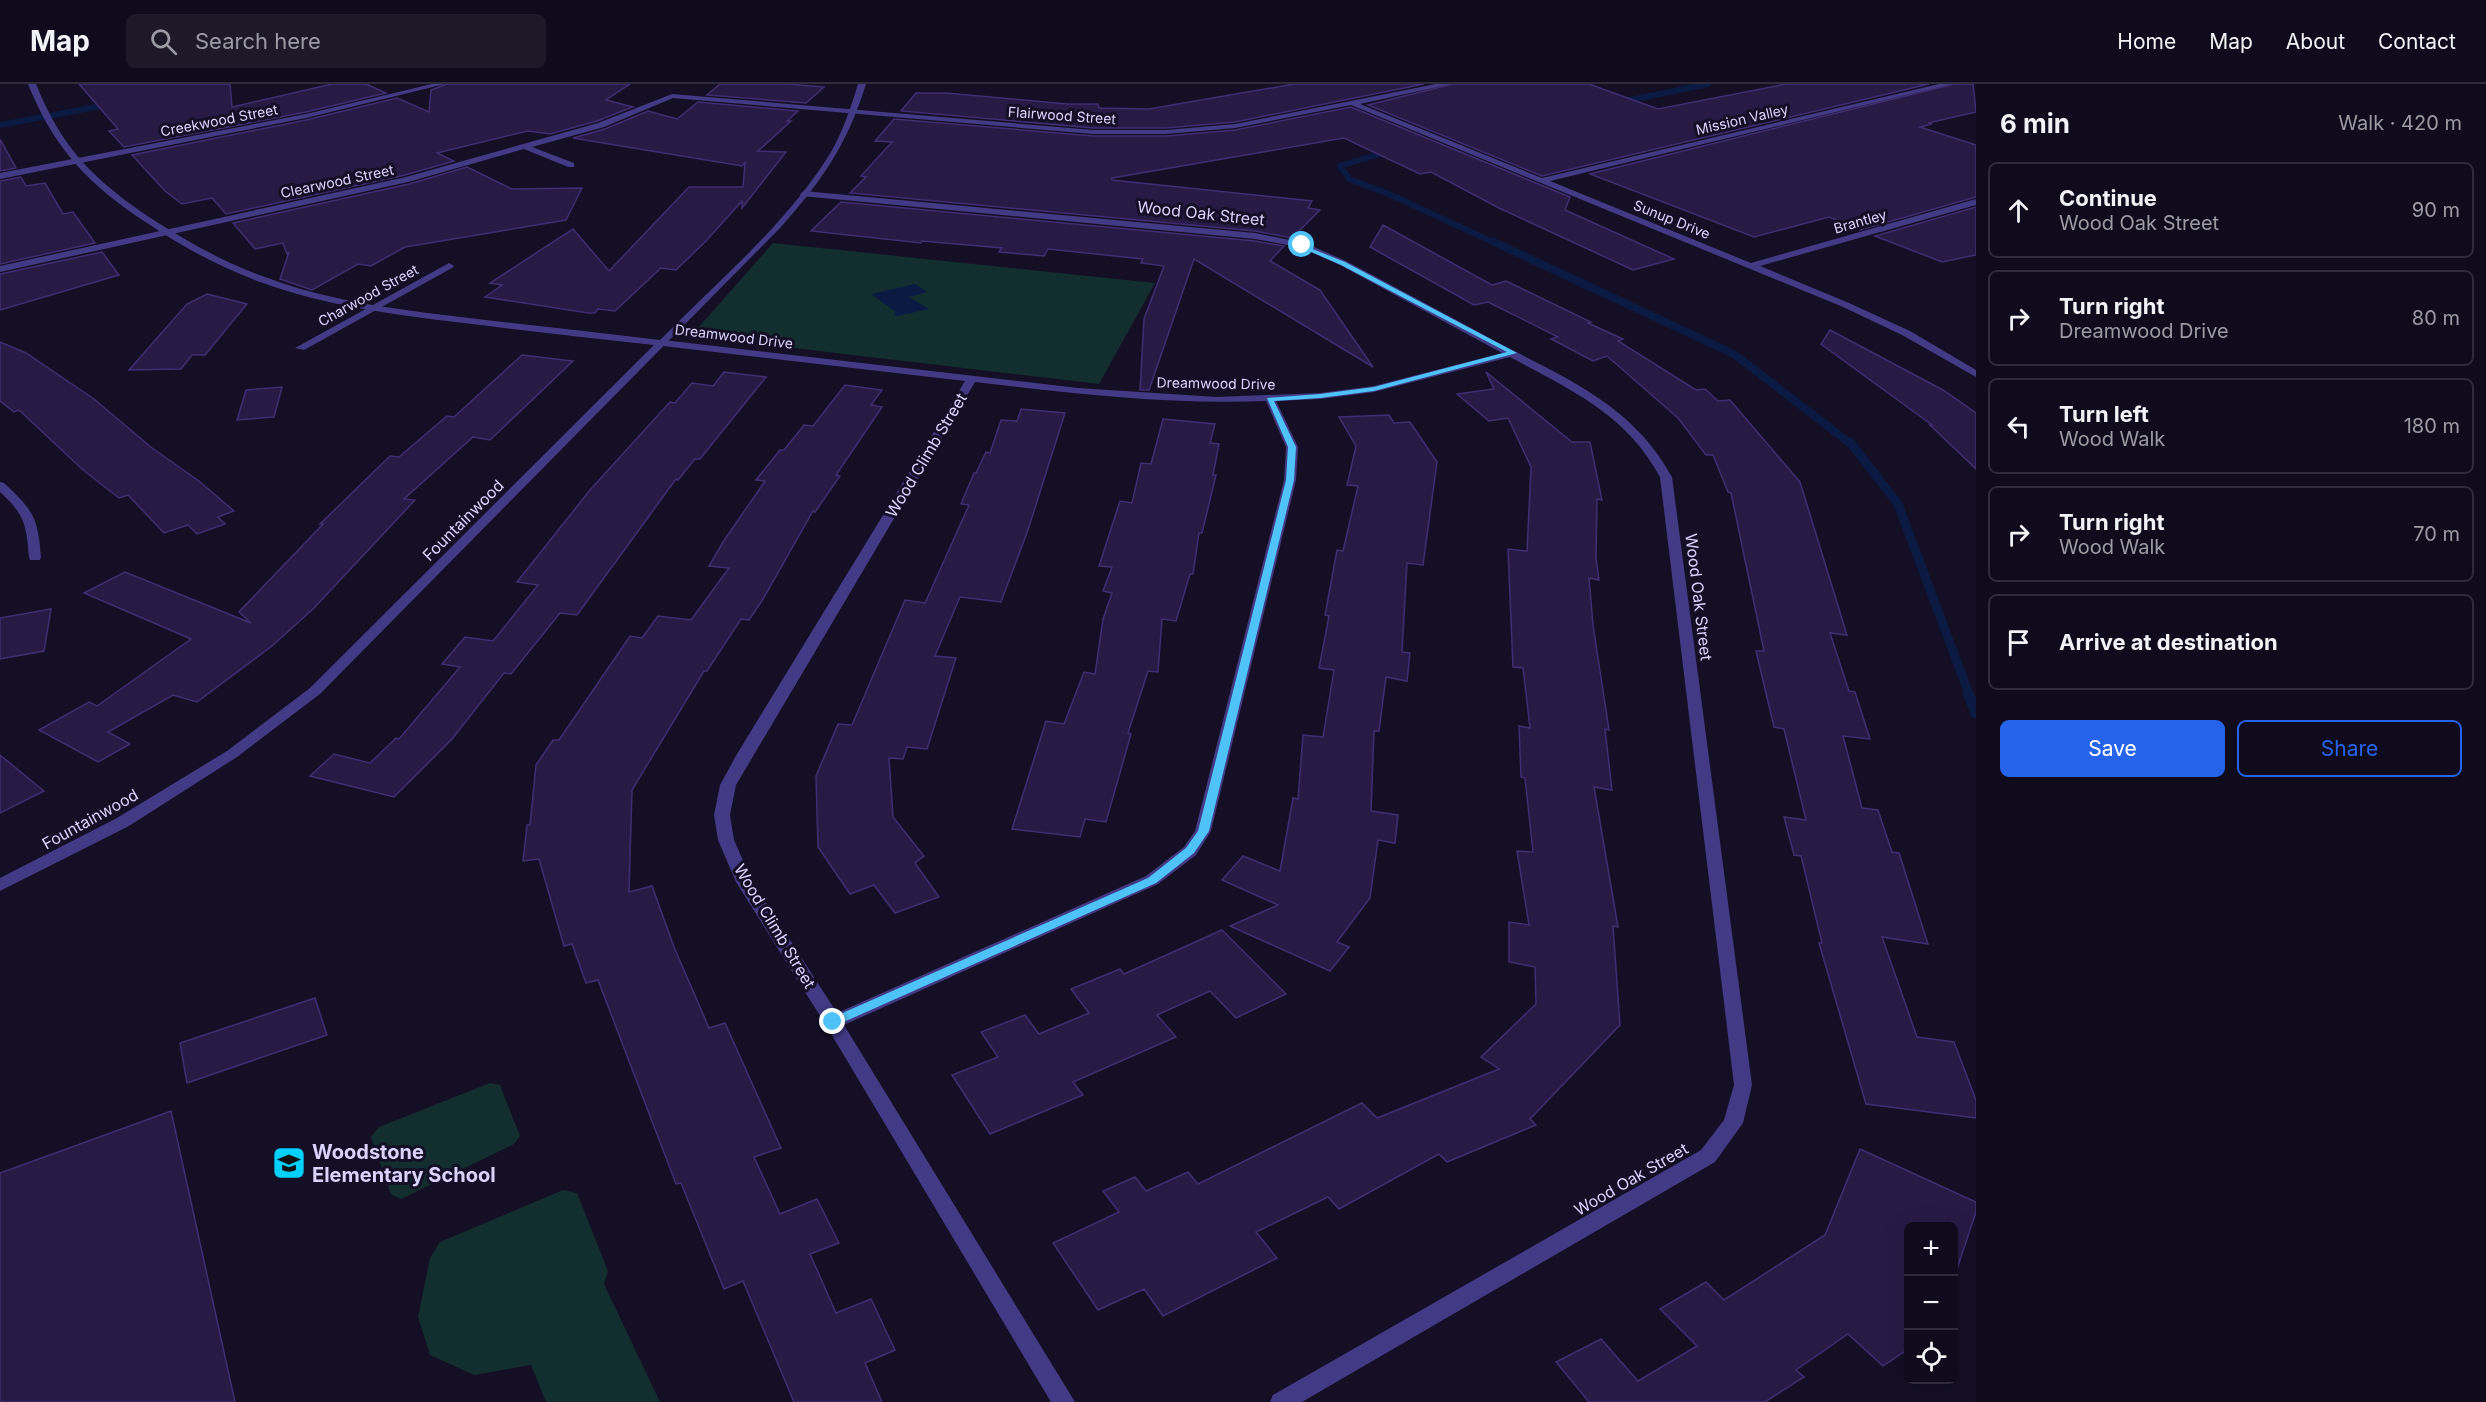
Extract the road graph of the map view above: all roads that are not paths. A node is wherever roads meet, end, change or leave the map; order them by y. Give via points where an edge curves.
1 (32, 84) edge
2 (441, 84) edge
3 (862, 84) edge
4 (1447, 84) edge
5 (1948, 84) edge
6 (672, 96) joint
7 (1352, 103) junction
8 (853, 112) junction
9 (526, 147) junction
10 (76, 162) junction
11 (571, 165) dead end
12 (0, 176) edge
13 (1542, 180) junction
14 (804, 194) junction
15 (1976, 202) edge
16 (165, 232) junction
17 (449, 266) dead end
18 (1751, 266) junction
19 (0, 269) edge
20 (372, 307) junction
21 (663, 342) junction
22 (300, 348) dead end
23 (1513, 353) junction
24 (1976, 374) edge
25 (972, 378) junction
26 (1270, 399) junction
27 (0, 486) edge
28 (35, 557) dead end
29 (0, 885) edge
30 (833, 1022) junction
31 (1064, 1402) edge
32 (1281, 1402) edge

1 - 10 street, Dreamwood Drive via 51,127
2 - 10 street, Creekwood Street via 317,114
3 - 8 street, Fountainwood
4 - 7 street, Flairwood Street
5 - 13 street, Mission Valley
6 - 8 street, Flairwood Street
6 - 9 street, Clearwood Street via 601,125
7 - 8 street, Flairwood Street via 1220,129 1148,133
7 - 13 street, Sunup Drive
8 - 14 street, Fountainwood via 834,154
9 - 11 street
9 - 16 street, Clearwood Street via 396,181
10 - 12 street, Creekwood Street
10 - 16 street, Dreamwood Drive via 118,200
13 - 18 street, Sunup Drive
14 - 21 street, Fountainwood
14 - 23 street, Wood Oak Street via 1282,240 1343,263
15 - 18 street, Brantley
16 - 19 street, Clearwood Street
16 - 20 street, Dreamwood Drive via 212,258 281,287
17 - 20 street, Charwood Street
18 - 24 street, Sunup Drive via 1906,333
20 - 21 street, Dreamwood Drive
20 - 22 street, Charwood Street
21 - 25 street, Dreamwood Drive
21 - 29 street, Fountainwood via 315,691 232,754 132,816
23 - 26 street, Dreamwood Drive via 1374,389
23 - 32 street, Wood Oak Street via 1623,418 1657,459 1665,477 1743,1085 1733,1123 1708,1156
25 - 26 street, Dreamwood Drive via 1148,397
25 - 30 street, Wood Climb Street via 728,785 722,815 744,882
26 - 30 street via 1292,447 1290,480 1203,831 1190,851 1152,880
27 - 28 street via 23,507 33,529
30 - 31 street, Wood Climb Street

